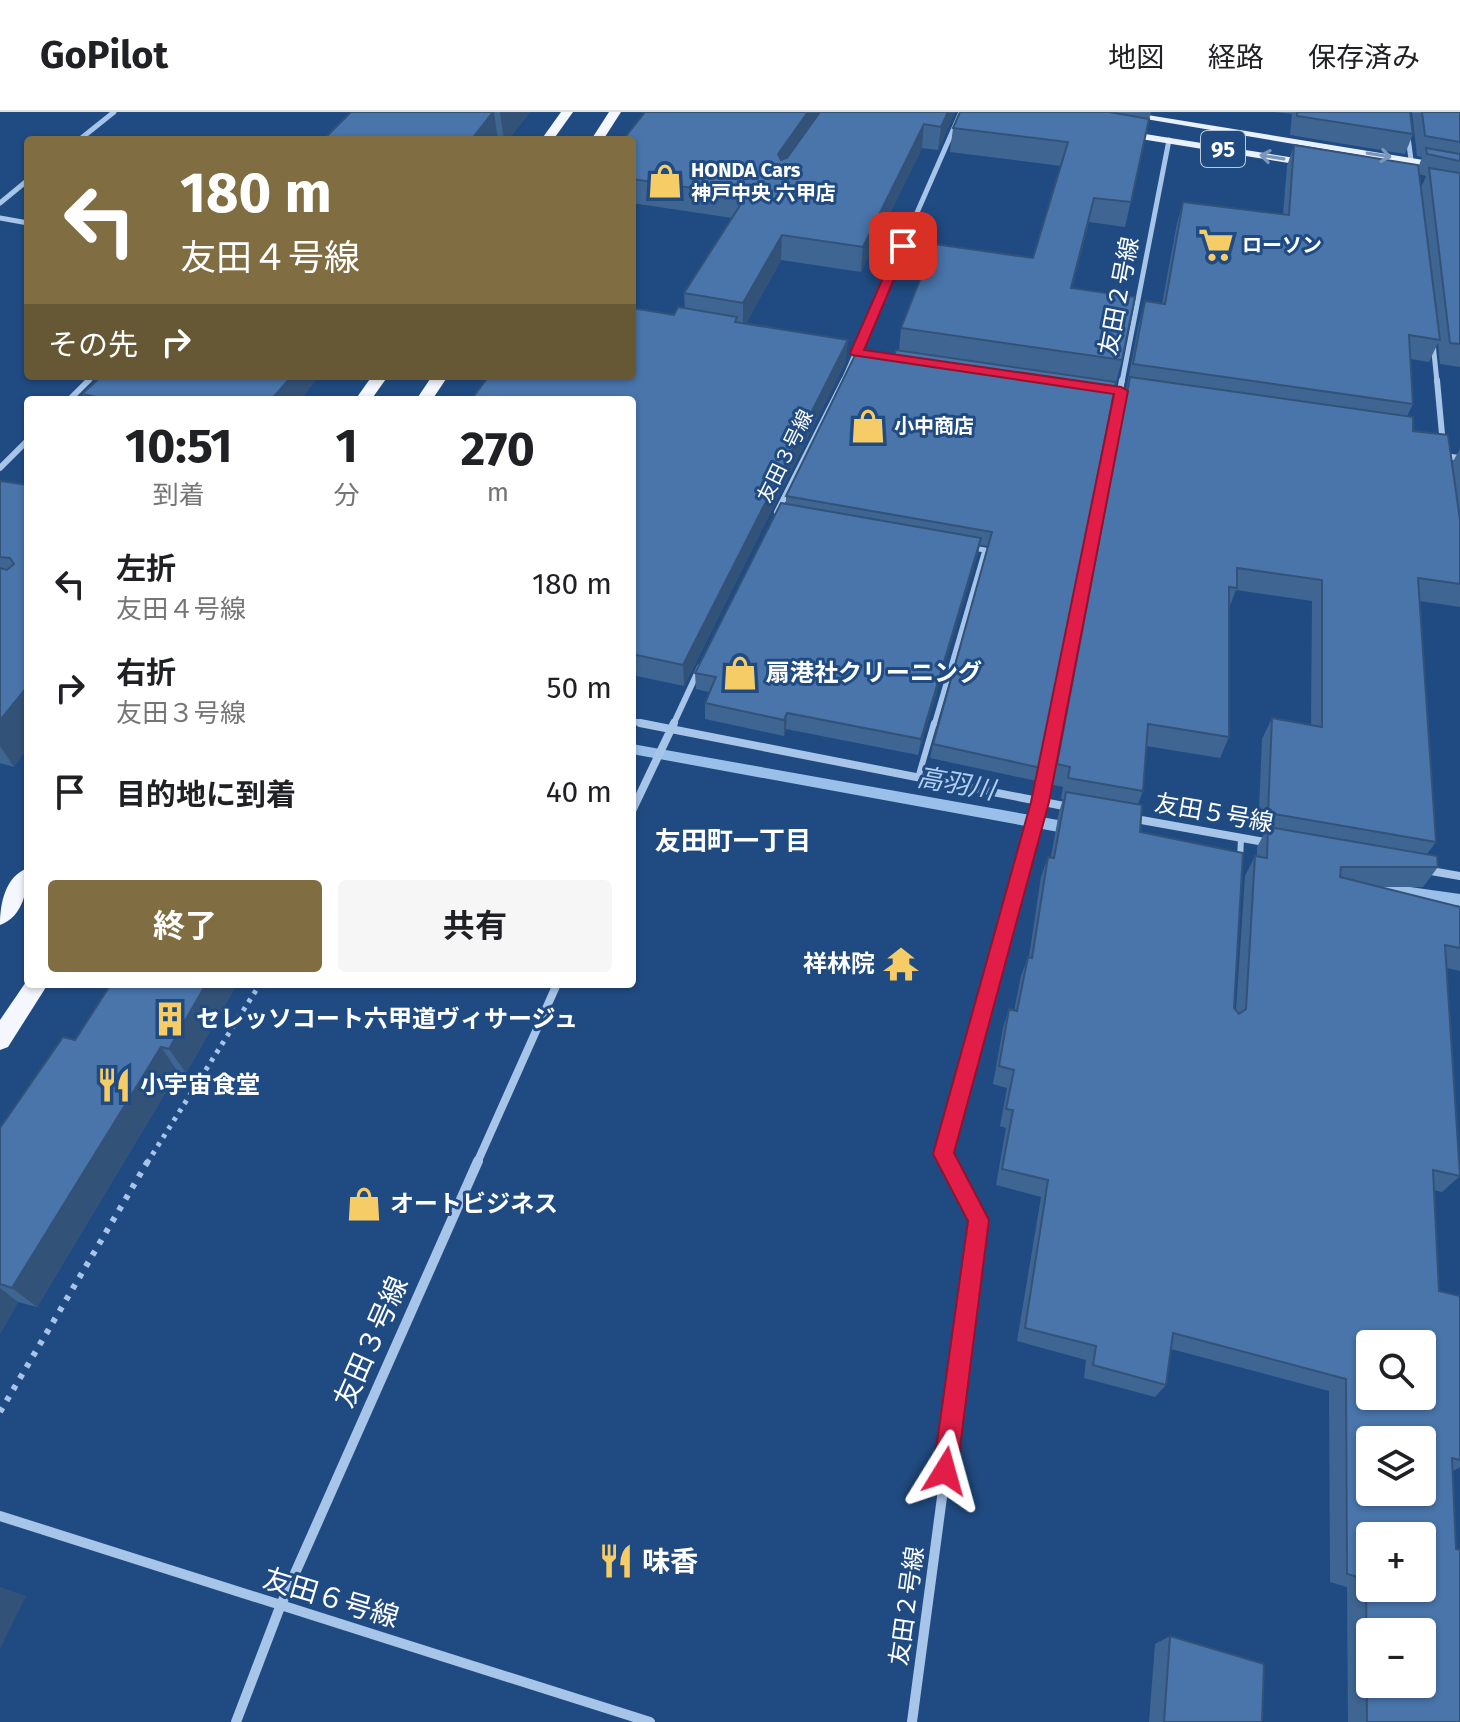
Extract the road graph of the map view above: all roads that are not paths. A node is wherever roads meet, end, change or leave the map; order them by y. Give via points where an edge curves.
1 (114, 112) edge
2 (567, 112) edge
3 (615, 112) edge
4 (961, 112) edge
5 (1109, 112) edge
6 (1143, 115) edge
7 (1407, 124) edge
8 (1108, 131) edge
9 (84, 136) edge
10 (550, 136) edge
11 (600, 136) edge
12 (1169, 140) junction
13 (1323, 166) edge
14 (1460, 169) edge
15 (1413, 170) junction
16 (1400, 178) edge
17 (24, 183) edge
18 (0, 203) edge
19 (0, 218) edge
20 (24, 222) edge
21 (1431, 332) edge
22 (842, 350) edge
23 (857, 353) junction
24 (872, 355) edge
25 (89, 380) edge
26 (1106, 389) edge
27 (1121, 391) junction
28 (73, 396) edge
29 (1427, 435) edge
30 (1443, 438) junction
31 (24, 444) edge
32 (1443, 456) junction
33 (1460, 458) edge
34 (0, 468) edge
35 (1445, 471) edge
36 (777, 514) joint
37 (791, 516) edge
38 (970, 548) edge
39 (703, 661) edge
40 (636, 722) edge
41 (669, 728) junction
42 (918, 778) junction
43 (636, 802) edge
44 (1040, 802) junction
45 (1086, 810) edge
46 (1117, 816) edge
47 (1241, 838) junction
48 (1285, 846) edge
49 (1417, 869) edge
50 (1239, 874) edge
51 (1460, 876) edge
52 (24, 883) edge
53 (0, 916) edge
54 (34, 988) edge
55 (555, 988) edge
56 (0, 1040) edge
57 (0, 1516) edge
58 (280, 1607) junction
59 (236, 1722) edge
60 (650, 1722) edge
61 (912, 1722) edge

1 - 9 street
2 - 10 highway
3 - 11 highway
4 - 23 street, 友田３号線
5 - 6 main road, 95
6 -> 15 main road, 95
7 - 15 street
8 - 12 main road, 95
13 -> 12 main road, 95
12 - 27 street, 友田２号線
14 - 15 main road, 95
15 - 16 main road, 95
17 - 18 street
19 - 20 street
21 - 30 street
22 - 23 street
23 - 24 street
23 - 36 street, 友田３号線
25 - 28 street
26 - 27 street
27 - 44 street, 友田２号線
29 - 30 street
30 - 32 street
31 - 34 street
32 - 33 street
32 - 35 street
36 - 37 lane
38 - 42 lane via 985,550
39 - 41 street
40 - 41 street
41 - 42 street
41 - 43 street
42 - 44 street
44 - 45 street
44 - 61 street, 友田２号線 via 944,1154 979,1220
46 - 47 street, 友田５号線
47 - 48 street, 友田５号線
47 - 50 lane
49 - 51 street
52 - 53 highway
54 - 56 highway
55 - 58 street, 友田３号線
57 - 58 street, 友田６号線
58 - 59 street, 友田３号線
58 - 60 street, 友田６号線

